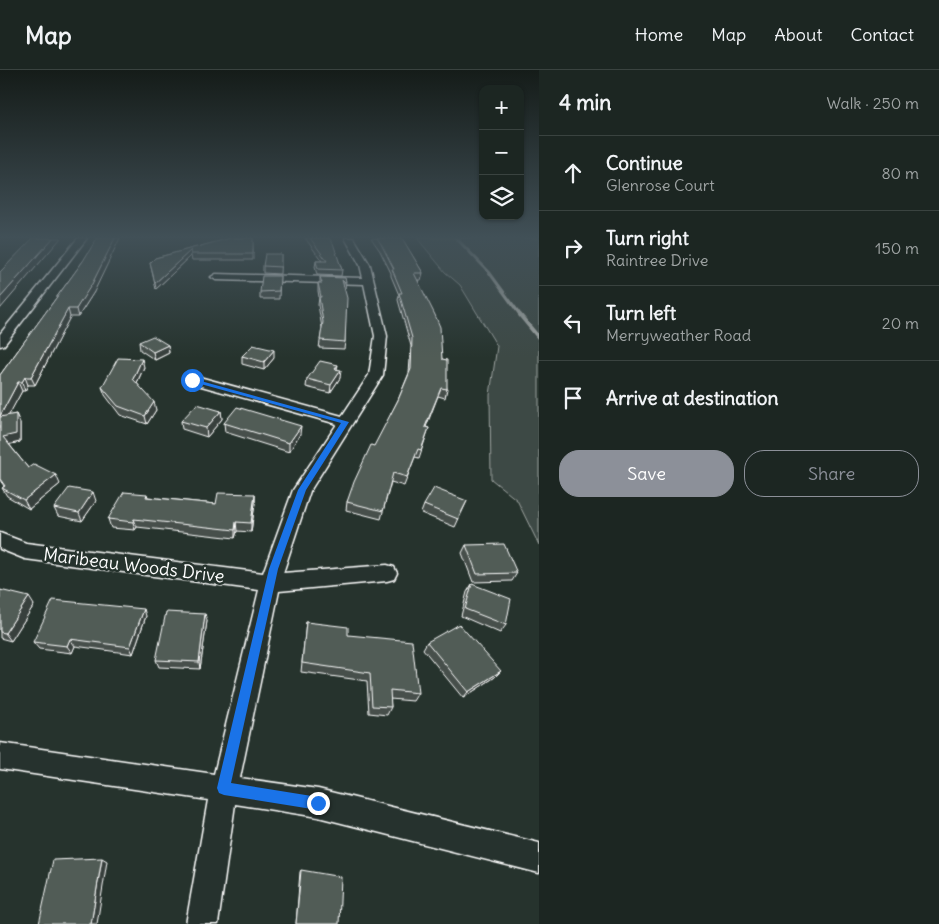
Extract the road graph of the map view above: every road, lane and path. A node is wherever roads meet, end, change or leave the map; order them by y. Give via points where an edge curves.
1 (51, 278) edge
2 (249, 278) edge
3 (368, 278) edge
4 (369, 281) junction
5 (0, 342) edge
6 (192, 380) dead end
7 (346, 422) junction
8 (0, 541) edge
9 (387, 572) dead end
10 (270, 583) junction
11 (0, 756) edge
12 (224, 788) junction
13 (539, 858) edge
14 (202, 924) edge

1 - 5 street
2 - 4 street
3 - 4 street
4 - 7 street via 381,336 376,375
6 - 7 street
7 - 10 street via 302,490
8 - 10 street, Maribeau Woods Drive via 25,551
9 - 10 street, Maribeau Woods Drive
10 - 12 street
11 - 12 street
12 - 13 street via 318,803
12 - 14 street

